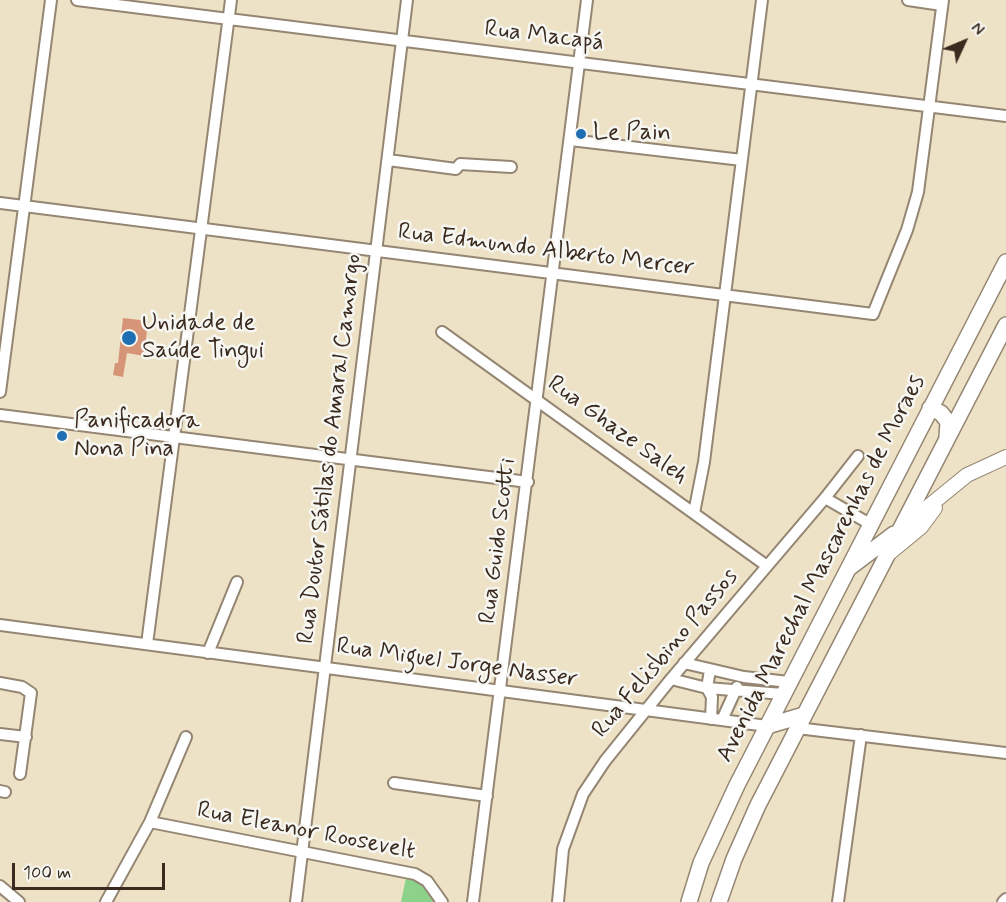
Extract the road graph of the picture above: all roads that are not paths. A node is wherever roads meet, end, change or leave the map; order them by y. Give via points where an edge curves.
1 (51, 0) edge
2 (77, 0) edge
3 (231, 0) edge
4 (407, 0) edge
5 (587, 0) edge
6 (762, 0) edge
7 (908, 0) edge
8 (943, 2) edge
9 (228, 19) junction
10 (402, 41) junction
11 (580, 63) junction
12 (752, 84) junction
13 (931, 106) junction
14 (1006, 116) edge
15 (570, 140) junction
16 (388, 160) junction
17 (742, 160) junction
18 (511, 167) dead end
19 (0, 203) edge
20 (24, 206) junction
21 (201, 229) junction
22 (377, 251) junction
23 (1006, 262) edge
24 (554, 273) junction
25 (725, 295) junction
26 (1006, 325) edge
27 (442, 332) dead end
28 (0, 392) edge
29 (538, 400) junction
30 (930, 408) junction
31 (0, 415) edge
32 (174, 437) junction
33 (947, 437) junction
34 (858, 456) dead end
35 (1006, 457) edge
36 (351, 460) junction
37 (528, 482) junction
38 (825, 498) junction
39 (941, 498) junction
40 (694, 513) junction
41 (870, 524) junction
42 (899, 530) junction
43 (885, 557) junction
44 (767, 566) junction
45 (845, 571) junction
46 (237, 582) dead end
47 (0, 625) edge
48 (147, 644) junction
49 (208, 652) junction
50 (684, 663) junction
51 (326, 668) junction
52 (710, 670) junction
53 (744, 677) junction
54 (671, 679) junction
55 (0, 683) edge
56 (707, 688) junction
57 (786, 688) junction
58 (501, 691) junction
59 (735, 691) junction
60 (646, 710) junction
61 (716, 720) junction
62 (801, 721) junction
63 (767, 726) junction
64 (0, 734) edge
65 (861, 735) junction
66 (26, 737) junction
67 (186, 737) dead end
68 (1006, 753) edge
69 (20, 774) dead end
70 (394, 783) dead end
71 (737, 785) junction
72 (487, 796) junction
73 (758, 805) junction
74 (150, 822) junction
75 (303, 852) junction
76 (0, 886) edge
77 (19, 902) edge
78 (106, 902) edge
79 (296, 902) edge
80 (442, 902) edge
81 (473, 902) edge
82 (558, 902) edge
83 (689, 902) edge
84 (719, 902) edge
85 (838, 902) edge

1 - 20 street
2 - 9 street, Rua Macapá
3 - 9 street
4 - 10 street, Rua Doutor Sátilas do Amaral Camargo
5 - 11 street, Rua Guido Scotti
6 - 12 street
7 - 8 street
8 - 13 street
9 - 10 street, Rua Macapá
9 - 21 street
10 - 11 street, Rua Macapá
10 - 16 street, Rua Doutor Sátilas do Amaral Camargo
11 - 12 street, Rua Macapá
11 - 15 street, Rua Guido Scotti
12 - 13 street, Rua Macapá
12 - 17 street
13 - 14 street, Rua Macapá
13 - 25 street, Rua Edmundo Alberto Mercer via 914,212 873,314
15 - 17 street
15 - 24 street, Rua Guido Scotti
16 - 18 street via 456,169 460,164
16 - 22 street, Rua Doutor Sátilas do Amaral Camargo
17 - 25 street
19 - 20 street, Rua Edmundo Alberto Mercer
20 - 21 street, Rua Edmundo Alberto Mercer
20 - 28 street
21 - 22 street, Rua Edmundo Alberto Mercer
21 - 32 street
22 - 24 street, Rua Edmundo Alberto Mercer
22 - 36 street, Rua Doutor Sátilas do Amaral Camargo
23 - 30 highway, Avenida Marechal Mascarenhas de Moraes
24 - 25 street, Rua Edmundo Alberto Mercer
24 - 29 street, Rua Guido Scotti
25 - 40 street
26 - 33 highway, Avenida Marechal Mascarenhas de Moraes
27 - 29 street, Rua Ghaze Saleh
29 - 37 street, Rua Guido Scotti
29 - 40 street, Rua Ghaze Saleh
30 - 33 highway via 948,422
30 - 41 highway, Avenida Marechal Mascarenhas de Moraes
31 - 32 street
32 - 36 street
32 - 48 street
33 - 42 highway, Avenida Marechal Mascarenhas de Moraes
34 - 38 street, Rua Felisbino Passos
35 - 39 main road via 967,474
36 - 37 street
36 - 51 street, Rua Doutor Sátilas do Amaral Camargo
37 - 58 street, Rua Guido Scotti
38 - 41 street
38 - 44 street, Rua Felisbino Passos
39 - 42 main road
39 - 43 main road via 921,527
40 - 44 street, Rua Ghaze Saleh
41 - 45 highway, Avenida Marechal Mascarenhas de Moraes
42 - 43 highway, Avenida Marechal Mascarenhas de Moraes
42 - 45 highway
43 - 62 highway, Avenida Marechal Mascarenhas de Moraes
44 - 50 street, Rua Felisbino Passos
45 - 57 highway, Avenida Marechal Mascarenhas de Moraes
46 - 49 street
47 - 48 street, Rua Miguel Jorge Nasser
48 - 49 street, Rua Miguel Jorge Nasser
49 - 51 street, Rua Miguel Jorge Nasser
50 - 52 street
50 - 54 street, Rua Felisbino Passos
51 - 58 street, Rua Miguel Jorge Nasser
51 - 75 street, Rua Doutor Sátilas do Amaral Camargo
52 - 53 street
52 - 56 street
53 - 57 street
53 - 59 street
54 - 56 street
54 - 60 street, Rua Felisbino Passos
55 - 66 street via 31,693
56 - 59 street
56 - 61 street
57 - 59 street
57 - 63 highway, Avenida Marechal Mascarenhas de Moraes
58 - 60 street, Rua Miguel Jorge Nasser
58 - 72 street, Rua Guido Scotti
59 - 61 street
60 - 61 street, Rua Miguel Jorge Nasser
60 - 82 street, Rua Felisbino Passos via 593,778 579,803 563,849
61 - 63 street, Rua Miguel Jorge Nasser
62 - 63 highway
62 - 65 street
62 - 73 highway, Avenida Marechal Mascarenhas de Moraes
63 - 71 highway, Avenida Marechal Mascarenhas de Moraes
64 - 66 street
65 - 68 street
65 - 85 street
66 - 69 street
67 - 74 street
70 - 72 street
71 - 73 highway
71 - 83 highway, Avenida Marechal Mascarenhas de Moraes via 705,853
72 - 81 street, Rua Guido Scotti
73 - 84 highway, Avenida Marechal Mascarenhas de Moraes
74 - 75 street, Rua Eleanor Roosevelt
74 - 78 street
75 - 79 street, Rua Doutor Sátilas do Amaral Camargo
75 - 80 street, Rua Eleanor Roosevelt via 415,874 427,881
76 - 77 street

